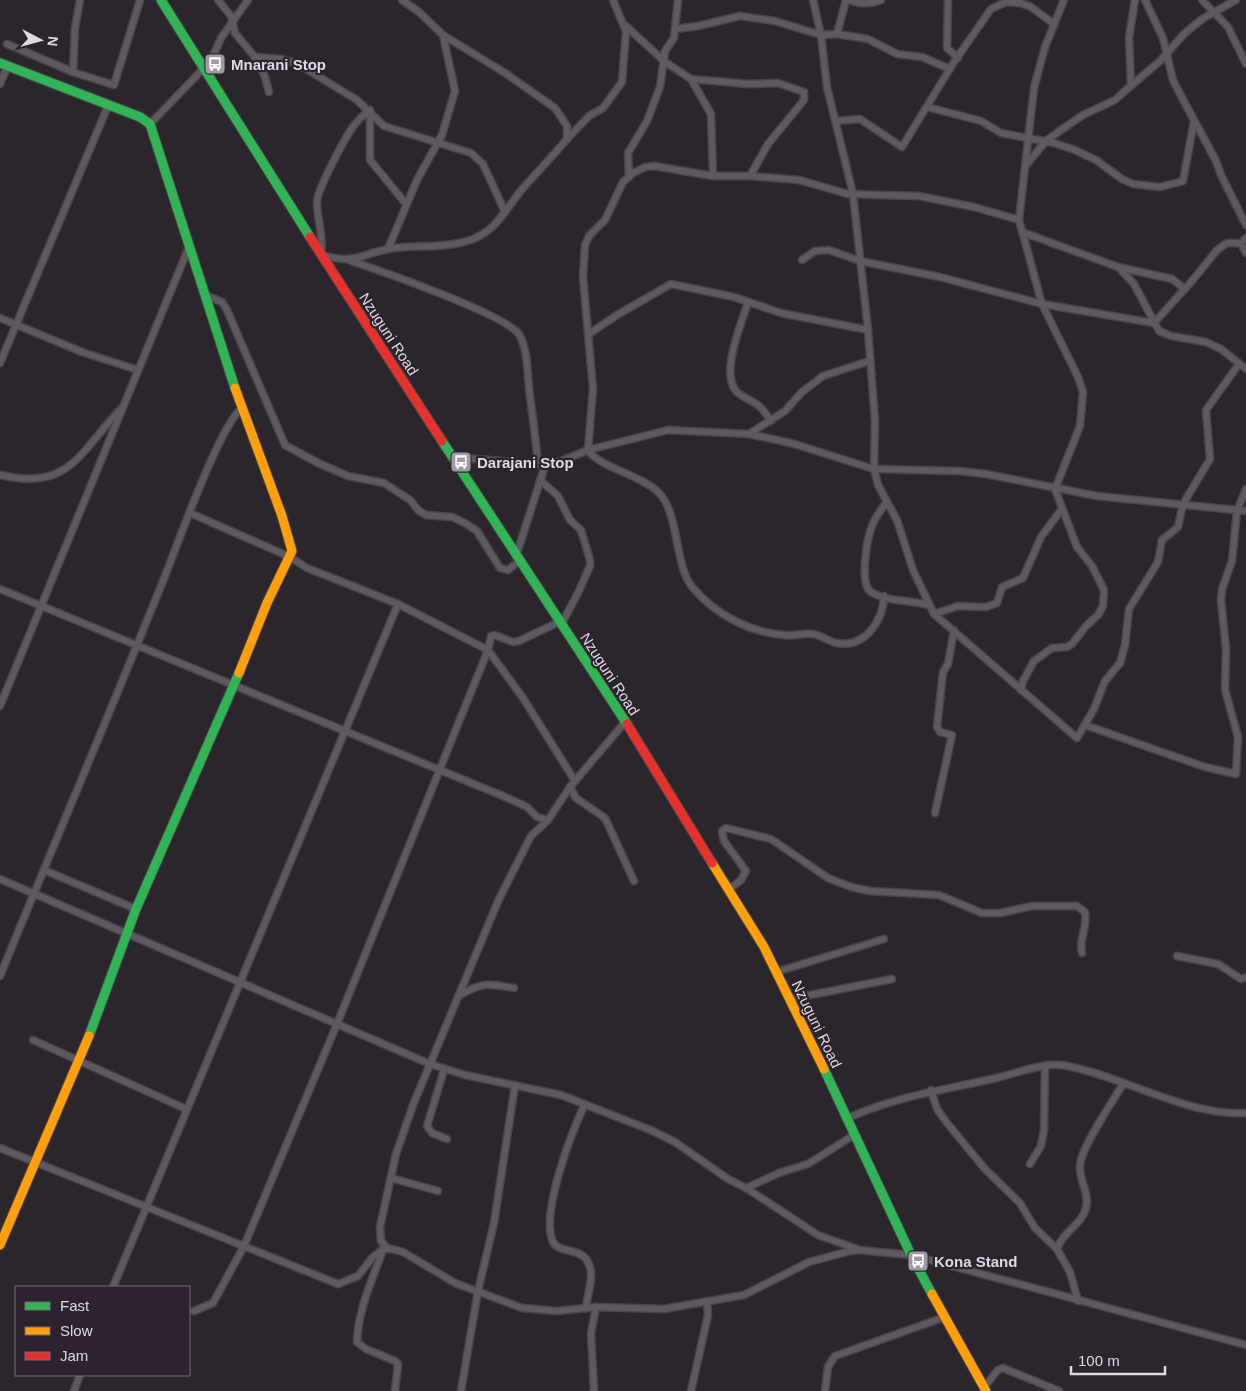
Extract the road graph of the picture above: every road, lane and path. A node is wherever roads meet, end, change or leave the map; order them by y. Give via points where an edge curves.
1 (80, 0) edge
2 (140, 0) edge
3 (161, 0) edge
4 (218, 0) edge
5 (248, 0) edge
6 (402, 0) edge
7 (612, 0) edge
8 (678, 0) edge
9 (813, 0) edge
10 (848, 0) edge
11 (881, 0) edge
12 (948, 0) edge
13 (1064, 0) edge
14 (1135, 0) edge
15 (1145, 0) edge
16 (1202, 0) edge
17 (1236, 0) edge
18 (1013, 1) edge
19 (1212, 12) junction
20 (233, 20) junction
21 (1054, 24) junction
22 (626, 26) junction
23 (674, 29) junction
24 (837, 34) junction
25 (443, 35) junction
26 (821, 35) junction
27 (7, 44) dead end
28 (1166, 53) junction
29 (255, 57) junction
30 (958, 58) junction
31 (664, 62) junction
32 (4, 64) edge
33 (1246, 64) edge
34 (950, 69) junction
35 (205, 70) junction
36 (73, 72) junction
37 (691, 79) junction
38 (0, 84) edge
39 (1131, 85) junction
40 (269, 92) dead end
41 (108, 106) junction
42 (926, 107) junction
43 (370, 110) junction
44 (836, 120) junction
45 (1194, 121) junction
46 (150, 124) junction
47 (567, 139) junction
48 (1028, 139) junction
49 (1046, 141) junction
50 (438, 144) junction
51 (1025, 166) junction
52 (713, 176) junction
53 (750, 176) junction
54 (629, 177) junction
55 (853, 194) junction
56 (406, 204) junction
57 (505, 212) junction
58 (1019, 220) junction
59 (1246, 225) edge
60 (1022, 232) junction
61 (1244, 240) edge
62 (189, 247) junction
63 (388, 249) junction
64 (1246, 253) edge
65 (321, 255) junction
66 (350, 260) junction
67 (802, 260) dead end
68 (860, 261) junction
69 (1118, 267) junction
70 (1185, 289) junction
71 (205, 295) junction
72 (748, 302) junction
73 (1042, 304) junction
74 (0, 318) edge
75 (1154, 323) junction
76 (16, 324) junction
77 (868, 330) junction
78 (590, 334) junction
79 (869, 361) junction
80 (0, 362) edge
81 (1239, 364) junction
82 (1246, 369) edge
83 (138, 370) junction
84 (124, 405) junction
85 (243, 407) junction
86 (771, 421) junction
87 (749, 434) junction
88 (588, 450) junction
89 (451, 457) junction
90 (546, 463) junction
91 (538, 464) junction
92 (874, 469) junction
93 (0, 475) edge
94 (540, 480) junction
95 (1055, 489) junction
96 (1246, 489) edge
97 (886, 503) junction
98 (1183, 504) junction
99 (1061, 510) junction
100 (1237, 511) junction
101 (1246, 512) edge
102 (190, 513) junction
103 (290, 557) junction
104 (517, 559) junction
105 (0, 589) edge
106 (884, 596) junction
107 (398, 604) junction
108 (928, 605) junction
109 (41, 606) junction
110 (934, 614) junction
111 (560, 624) junction
112 (954, 630) junction
113 (136, 645) junction
114 (488, 650) junction
115 (234, 686) junction
116 (1021, 690) junction
117 (0, 706) edge
118 (625, 722) junction
119 (1085, 725) junction
120 (345, 732) junction
121 (439, 770) junction
122 (576, 781) junction
123 (570, 788) junction
124 (935, 813) dead end
125 (548, 820) junction
126 (44, 870) junction
127 (0, 879) edge
128 (634, 881) dead end
129 (728, 890) junction
130 (34, 894) junction
131 (136, 909) junction
132 (128, 934) junction
133 (884, 939) dead end
134 (1082, 953) dead end
135 (1177, 956) dead end
136 (776, 972) junction
137 (0, 976) edge
138 (1246, 977) edge
139 (892, 979) dead end
140 (241, 982) junction
141 (514, 988) dead end
142 (458, 996) junction
143 (790, 999) junction
144 (336, 1024) junction
145 (33, 1040) dead end
146 (80, 1061) junction
147 (430, 1064) junction
148 (1045, 1066) junction
149 (444, 1070) junction
150 (1124, 1084) junction
151 (515, 1085) junction
152 (931, 1090) junction
153 (585, 1104) junction
154 (186, 1109) junction
155 (1246, 1113) edge
156 (846, 1118) junction
157 (854, 1135) junction
158 (447, 1139) dead end
159 (0, 1148) edge
160 (37, 1162) junction
161 (1030, 1164) dead end
162 (391, 1178) junction
163 (746, 1188) junction
164 (438, 1191) dead end
165 (148, 1207) junction
166 (0, 1246) edge
167 (244, 1246) junction
168 (1057, 1248) junction
169 (385, 1249) junction
170 (858, 1250) junction
171 (911, 1255) junction
172 (113, 1286) edge
173 (478, 1291) junction
174 (707, 1301) junction
175 (1078, 1301) junction
176 (596, 1307) junction
177 (586, 1308) junction
178 (194, 1310) dead end
179 (945, 1318) junction
180 (1246, 1345) edge
181 (80, 1376) edge
182 (985, 1389) edge
183 (74, 1391) edge
184 (395, 1391) edge
185 (461, 1391) edge
186 (594, 1391) edge
187 (691, 1391) edge
188 (825, 1391) edge
189 (1060, 1391) edge

1 - 36 street
2 - 36 street via 114,85
3 - 35 street, Nzuguni Road
4 - 20 street
5 - 20 street
6 - 25 street
7 - 22 street
8 - 23 street
9 - 26 street
10 - 11 street via 871,4
10 - 24 street
12 - 30 street via 947,48
13 - 21 street
14 - 39 street via 1129,37
15 - 28 street via 1160,29
16 - 19 street
17 - 19 street
18 - 21 street via 1031,7
18 - 30 street via 991,9
19 - 28 street
19 - 33 street via 1228,28
20 - 29 street via 235,32
20 - 35 street
21 - 48 street via 1036,77
22 - 31 street
22 - 47 street via 621,85 603,108 589,116
23 - 26 street via 740,16 775,21
23 - 31 street
24 - 26 street
24 - 34 street via 868,39 897,54 922,57
25 - 47 street via 555,108 567,126
25 - 50 street via 455,88
26 - 44 street via 827,87
27 - 36 street
28 - 39 street
28 - 45 street via 1174,80
29 - 40 street
29 - 43 street via 298,64
30 - 34 street
31 - 37 street
31 - 54 street via 652,111 628,153
32 - 38 street
32 - 41 street
34 - 42 street
35 - 46 street
35 - 65 street, Nzuguni Road
37 - 52 street via 711,114
37 - 53 street via 778,83 804,92 804,100 768,144
39 - 49 street via 1115,100 1076,119
41 - 46 street
41 - 76 street
42 - 44 street via 900,147 860,119
42 - 48 street via 981,121 1002,133
43 - 50 street via 384,126
43 - 56 street via 370,160
43 - 65 street via 348,135 318,193 323,235
44 - 55 street
45 - 49 street via 1184,177 1181,182 1165,186 1127,182 1090,156
45 - 59 street
46 - 62 street
47 - 57 street
48 - 49 street
48 - 51 street
49 - 51 street
50 - 56 street
50 - 57 street via 466,151 480,160
51 - 58 street
52 - 53 street
52 - 54 street via 654,166 645,167
53 - 55 street via 799,180
54 - 78 street via 604,222 586,241 583,277
55 - 58 street via 919,196
55 - 68 street
56 - 63 street
57 - 63 street via 489,230 468,241
58 - 60 street
60 - 69 street
60 - 73 street
61 - 64 street
61 - 70 street via 1217,250
62 - 71 street
62 - 83 street
63 - 66 street
65 - 66 street
65 - 89 street, Nzuguni Road
66 - 91 street via 474,308 520,334 529,378
67 - 68 street via 819,249
68 - 73 street via 940,277
68 - 77 street
69 - 70 street via 1172,279
69 - 75 street via 1134,284
70 - 75 street
71 - 85 street via 226,365
71 - 104 street via 222,302 227,310 285,446 348,476 384,483 426,515 452,517 466,523 478,531 500,568 508,570
72 - 77 street via 781,313
72 - 78 street via 678,284 666,285
72 - 86 street via 732,351 734,388 758,406
73 - 75 street
73 - 95 street via 1078,377 1084,400 1080,426
74 - 76 street
75 - 81 street via 1170,336 1206,342 1221,349
76 - 80 street
76 - 83 street via 82,352
77 - 79 street
78 - 88 street via 593,389
79 - 86 street via 823,376
79 - 92 street via 875,421
81 - 82 street
81 - 98 street via 1206,410 1210,459
83 - 84 street
84 - 93 street via 81,456 58,473 41,479
84 - 109 street
85 - 102 street via 236,412 226,430
85 - 103 street via 291,542
86 - 87 street
87 - 88 street via 668,430
87 - 92 street via 791,443
88 - 90 street via 561,461
88 - 106 street via 598,460 641,480 660,494 673,524 688,582 713,606 744,626 774,634 811,634 837,643 852,642 868,634 879,620
89 - 91 street
89 - 104 street, Nzuguni Road
90 - 91 street
90 - 94 street
92 - 95 street via 960,470
92 - 97 street
94 - 104 street
94 - 111 street via 558,496 570,520 581,530 590,560 579,591
95 - 98 street
95 - 99 street
96 - 100 street
97 - 106 street via 871,528 865,581 871,592
97 - 108 street via 897,520
98 - 100 street
98 - 119 street via 1178,527 1164,536 1158,562 1129,609 1120,663 1105,681
99 - 110 street via 1041,537 1023,578 1002,587 997,603 986,607 958,606
99 - 116 street via 1077,547 1104,590 1103,606 1072,644 1052,648 1034,661
100 - 101 street
100 - 119 street via 1232,561 1221,600 1226,649 1225,690 1238,737 1236,774 1205,767
102 - 103 street
102 - 113 street
103 - 107 street via 308,568
103 - 115 street via 263,611
104 - 111 street, Nzuguni Road
105 - 109 street
106 - 108 street
107 - 114 street
107 - 120 street
108 - 110 street
109 - 113 street
109 - 117 street
110 - 112 street
111 - 114 street via 519,641 494,635 488,641
111 - 118 street, Nzuguni Road
112 - 116 street
112 - 124 street via 948,664 943,672 937,727 940,732 952,735
113 - 115 street
113 - 126 street
114 - 121 street
114 - 122 street
115 - 120 street
115 - 131 street
116 - 119 street via 1077,738
118 - 122 street
118 - 129 street, Nzuguni Road
120 - 121 street
120 - 140 street
121 - 125 street via 510,799 527,807 537,817
121 - 144 street
122 - 123 street
123 - 125 street
123 - 128 street via 576,798 605,818
125 - 142 street via 531,836 499,899
126 - 130 street
126 - 131 street
127 - 130 street
129 - 134 street via 741,880 746,871 724,841 722,831 726,828 771,839 828,878 851,887 939,895 982,913 1032,906 1077,906 1085,912 1087,924 1080,946
129 - 136 street, Nzuguni Road
130 - 132 street
130 - 137 street
131 - 132 street
132 - 140 street
132 - 146 street
133 - 136 street
135 - 138 street via 1218,964 1241,979
136 - 143 street, Nzuguni Road
139 - 143 street
140 - 144 street
140 - 154 street
141 - 142 street via 479,985
142 - 147 street
143 - 156 street, Nzuguni Road
144 - 147 street
144 - 167 street
145 - 146 street
146 - 154 street
146 - 160 street
147 - 149 street
147 - 162 street via 413,1104
148 - 150 street via 1066,1065
148 - 152 street
148 - 161 street via 1042,1141
149 - 151 street
149 - 158 street via 427,1126 432,1133
150 - 155 street via 1219,1112
150 - 168 street via 1099,1123 1080,1162 1086,1210 1065,1233
151 - 153 street
151 - 173 street via 494,1223
152 - 156 street
152 - 168 street via 950,1128 1020,1204 1035,1228
153 - 163 street via 675,1142
153 - 177 street via 573,1130 554,1191 551,1223 556,1246 576,1252 587,1260 591,1282
154 - 165 street
156 - 157 street, Nzuguni Road
157 - 163 street via 808,1164
157 - 171 street, Nzuguni Road
159 - 160 street
160 - 165 street
160 - 166 street
162 - 164 street
162 - 169 street via 380,1227
163 - 170 street via 818,1235
165 - 167 street
165 - 172 street
167 - 169 street via 338,1284 358,1276 372,1258
167 - 178 street via 213,1303
168 - 175 street via 1070,1272
169 - 173 street via 403,1252 455,1283
169 - 184 street via 364,1302 357,1327 357,1342 398,1364
170 - 171 street
170 - 174 street via 809,1262 744,1295
171 - 175 street
171 - 179 street, Nzuguni Road
173 - 177 street via 522,1308 557,1311
173 - 185 street
174 - 176 street via 664,1309
174 - 187 street via 708,1315
175 - 180 street
176 - 177 street
176 - 186 street via 591,1333
179 - 182 street, Nzuguni Road
179 - 188 street via 835,1356 828,1367
181 - 183 street
182 - 189 street via 1003,1368

